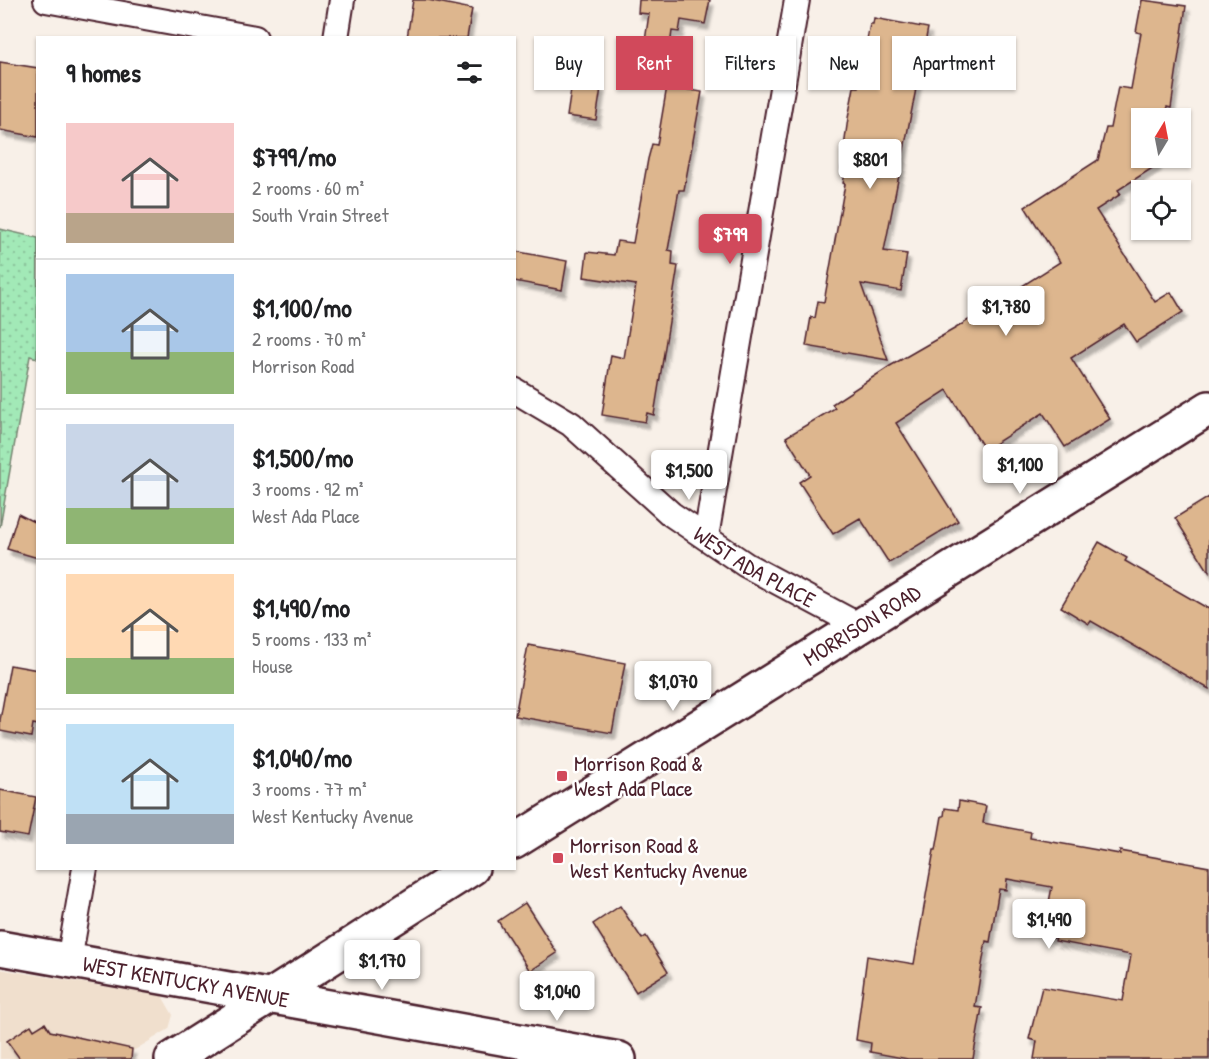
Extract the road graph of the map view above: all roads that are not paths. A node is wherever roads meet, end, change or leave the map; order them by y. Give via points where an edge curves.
1 (46, 0) edge
2 (342, 0) edge
3 (797, 0) edge
4 (244, 36) edge
5 (336, 36) edge
6 (516, 391) edge
7 (1209, 408) edge
8 (706, 537) junction
9 (858, 626) junction
10 (516, 841) edge
11 (85, 870) edge
12 (469, 870) edge
13 (0, 948) edge
14 (69, 961) junction
15 (268, 997) junction
16 (172, 1059) edge
17 (619, 1059) edge

1 - 4 street
2 - 5 street
3 - 8 street
6 - 8 street, WEST ADA PLACE via 571,424 671,514
7 - 9 main road, MORRISON ROAD
8 - 9 street, WEST ADA PLACE via 746,565
9 - 10 main road, MORRISON ROAD
11 - 14 street
12 - 15 main road
13 - 14 main road, WEST KENTUCKY AVENUE
14 - 15 main road, WEST KENTUCKY AVENUE
15 - 16 main road
15 - 17 main road, WEST KENTUCKY AVENUE

